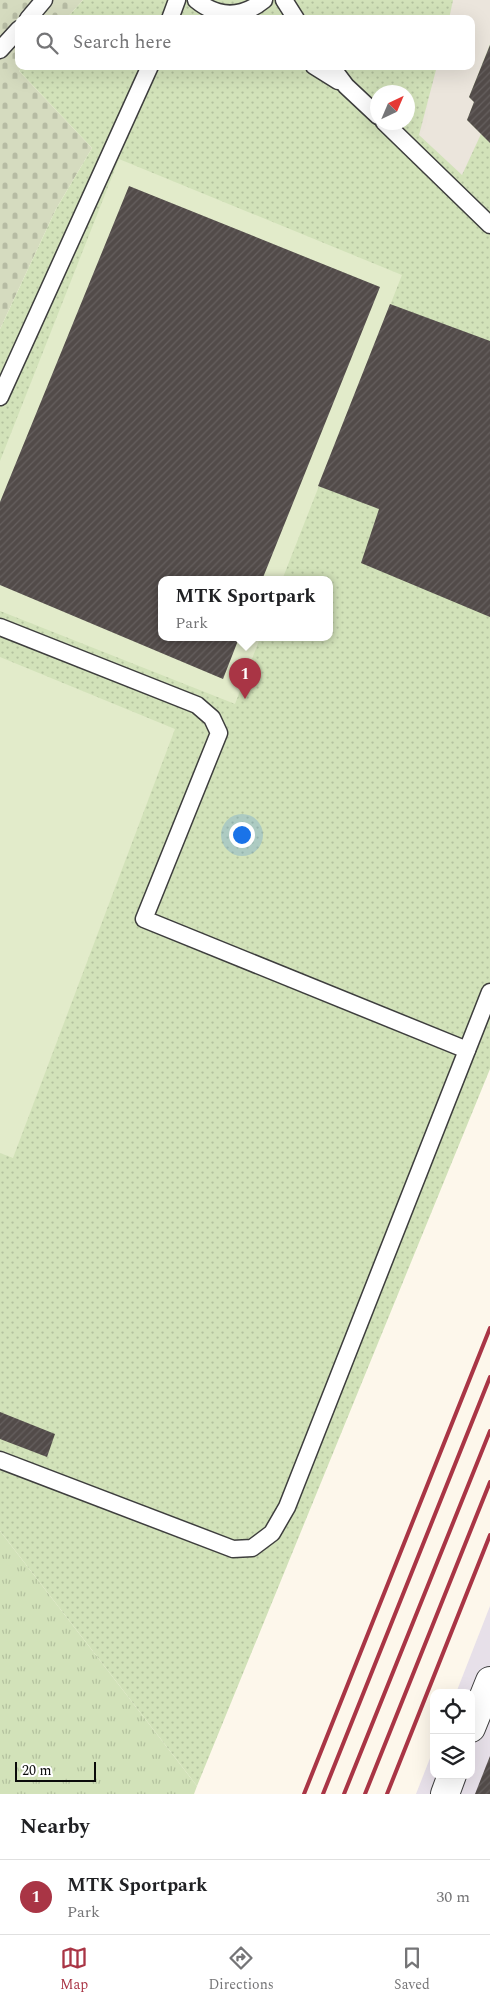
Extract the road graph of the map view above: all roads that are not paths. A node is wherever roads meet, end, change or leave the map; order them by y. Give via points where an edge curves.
1 (44, 0) edge
2 (177, 0) edge
3 (196, 0) edge
4 (264, 0) edge
5 (284, 0) edge
6 (31, 15) edge
7 (171, 15) edge
8 (213, 15) edge
9 (248, 15) edge
10 (293, 15) edge
11 (15, 33) edge
12 (0, 50) edge
13 (148, 70) edge
14 (156, 70) edge
15 (320, 70) edge
16 (334, 70) edge
17 (143, 83) junction
18 (346, 86) junction
19 (370, 108) edge
20 (392, 130) edge
21 (490, 225) edge
22 (0, 398) edge
23 (0, 627) edge
24 (490, 992) edge
25 (467, 1050) junction
26 (0, 1460) edge
27 (490, 1681) edge
28 (475, 1718) edge
29 (451, 1779) edge
30 (445, 1794) edge

1 - 6 lane
2 - 7 lane
3 - 8 lane
4 - 9 lane
5 - 10 lane
11 - 12 lane
13 - 17 lane
14 - 17 lane
15 - 18 lane
16 - 18 lane
17 - 22 lane
18 - 19 lane
20 - 21 lane
23 - 25 lane via 197,705 212,718 219,733 144,919
24 - 25 lane
25 - 26 lane via 286,1506 272,1533 252,1548 233,1549
27 - 28 street
29 - 30 street

